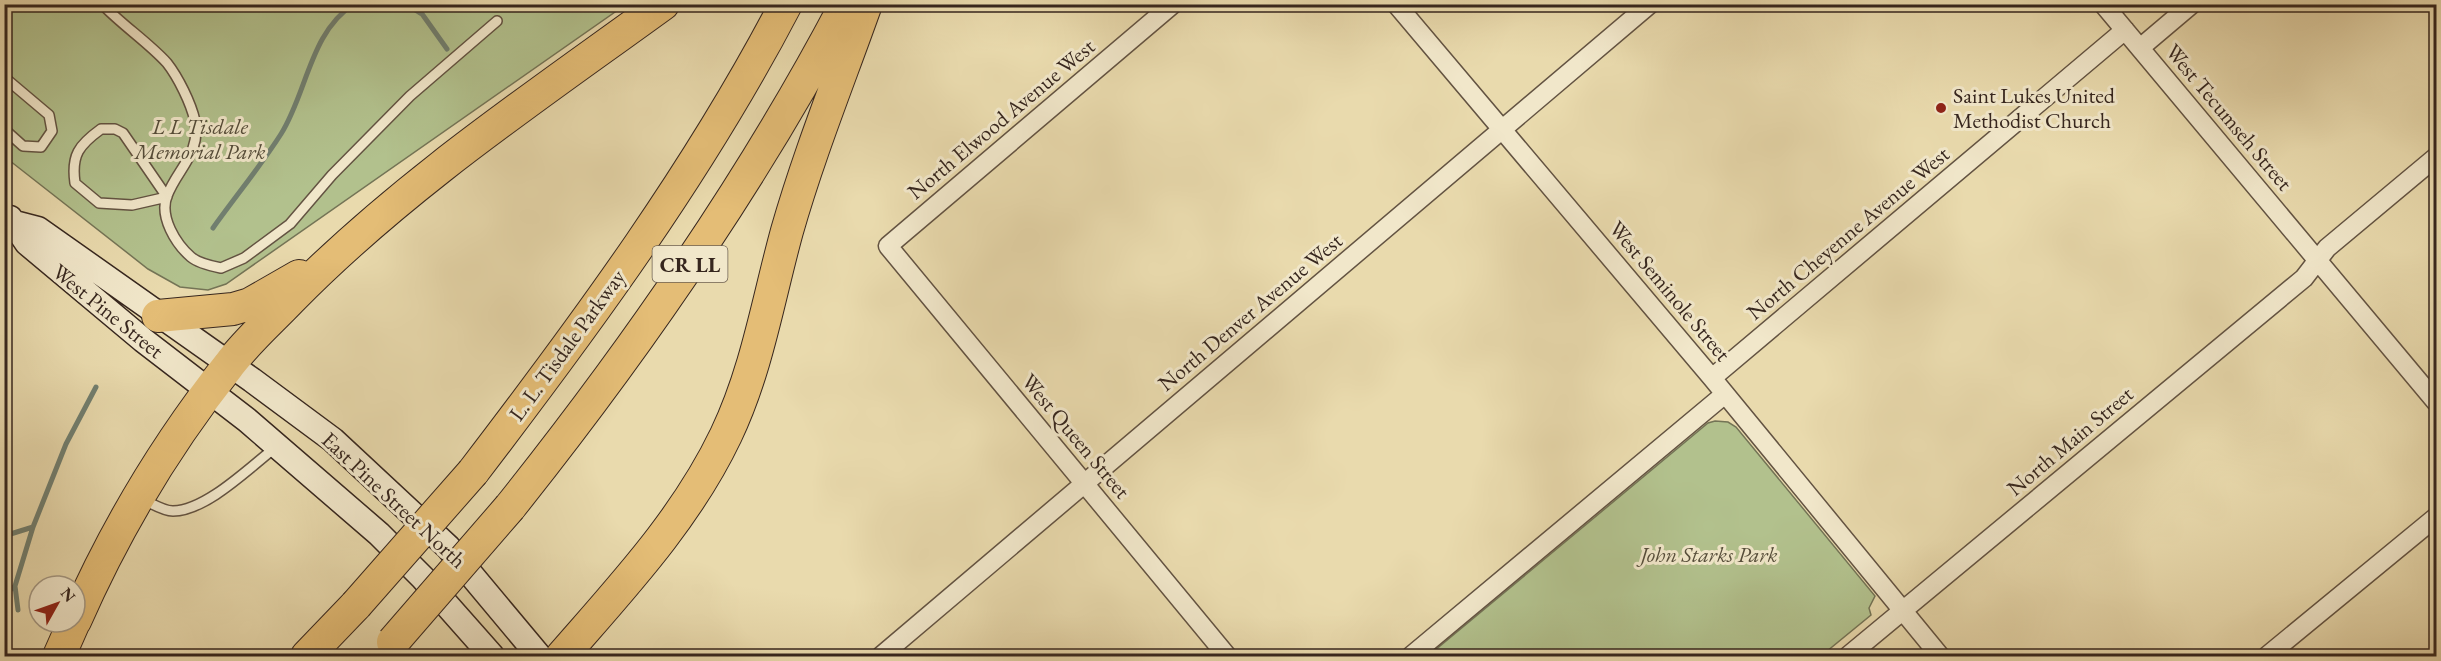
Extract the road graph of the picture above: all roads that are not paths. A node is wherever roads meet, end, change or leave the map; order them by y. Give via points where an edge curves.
1 (102, 4) edge
2 (663, 4) edge
3 (786, 4) edge
4 (846, 4) edge
5 (866, 4) edge
6 (1173, 4) edge
7 (1396, 4) edge
8 (1650, 4) edge
9 (2103, 4) edge
10 (2192, 4) edge
11 (496, 21) dead end
12 (2125, 30) junction
13 (2140, 48) junction
14 (4, 77) edge
15 (4, 129) edge
16 (1503, 129) junction
17 (2436, 157) edge
18 (166, 197) junction
19 (8, 223) edge
20 (888, 246) joint
21 (331, 258) junction
22 (2319, 260) junction
23 (158, 316) junction
24 (229, 364) junction
25 (1712, 378) junction
26 (209, 392) junction
27 (1725, 394) junction
28 (2436, 402) edge
29 (278, 446) junction
30 (1084, 484) junction
31 (139, 497) junction
32 (2436, 517) edge
33 (87, 596) edge
34 (1902, 612) junction
35 (69, 634) edge
36 (387, 649) edge
37 (59, 657) edge
38 (307, 657) edge
39 (492, 657) edge
40 (539, 657) edge
41 (562, 657) edge
42 (881, 657) edge
43 (1227, 657) edge
44 (1411, 657) edge
45 (1848, 657) edge
46 (1940, 657) edge
47 (2267, 657) edge

1 - 18 lane via 167,63 195,122 191,158
2 - 21 highway via 422,181
3 - 38 highway, L. L. Tisdale Parkway / CR LL, bridge via 715,128 574,338 473,472
4 - 36 highway, CR LL, bridge via 759,158 620,366 510,507
5 - 41 highway via 808,160 757,351 726,434 682,511
6 - 20 street, North Elwood Avenue West
7 - 16 street, West Seminole Street
8 - 16 street, North Denver Avenue West
9 - 12 street, West Tecumseh Street
10 - 13 street
11 - 18 lane via 410,96 290,224 244,258 221,268 192,258 171,232
12 - 13 street, West Tecumseh Street
12 - 25 street, North Cheyenne Avenue West
13 - 22 street, West Tecumseh Street
14 - 15 lane via 49,115 52,131 41,147 23,146
16 - 25 street, West Seminole Street
16 - 30 street, North Denver Avenue West
17 - 22 street, North Main Street via 2327,248
18 - 18 lane via 132,205 99,203 75,183 72,166 81,144 100,129 123,133
19 - 23 street, West Pine Street via 38,229
19 - 26 street, West Pine Street via 27,243
20 - 30 street, West Queen Street
21 - 23 highway via 250,304 214,313
21 - 24 highway
22 - 28 street, West Tecumseh Street
22 - 34 street, North Main Street via 2304,278
23 - 24 street, West Pine Street
24 - 26 highway
24 - 40 street, East Pine Street North via 333,440 411,511 471,572
25 - 27 street, West Seminole Street
26 - 29 street, East Pine Street North
26 - 31 highway
27 - 34 street, West Seminole Street
27 - 44 street
29 - 31 lane via 213,496 188,510 170,511
29 - 39 street, East Pine Street North via 379,534
30 - 42 street, North Denver Avenue West
30 - 43 street, West Queen Street
31 - 33 highway
32 - 47 street
34 - 45 street, North Main Street
34 - 46 street, West Seminole Street
35 - 37 highway

